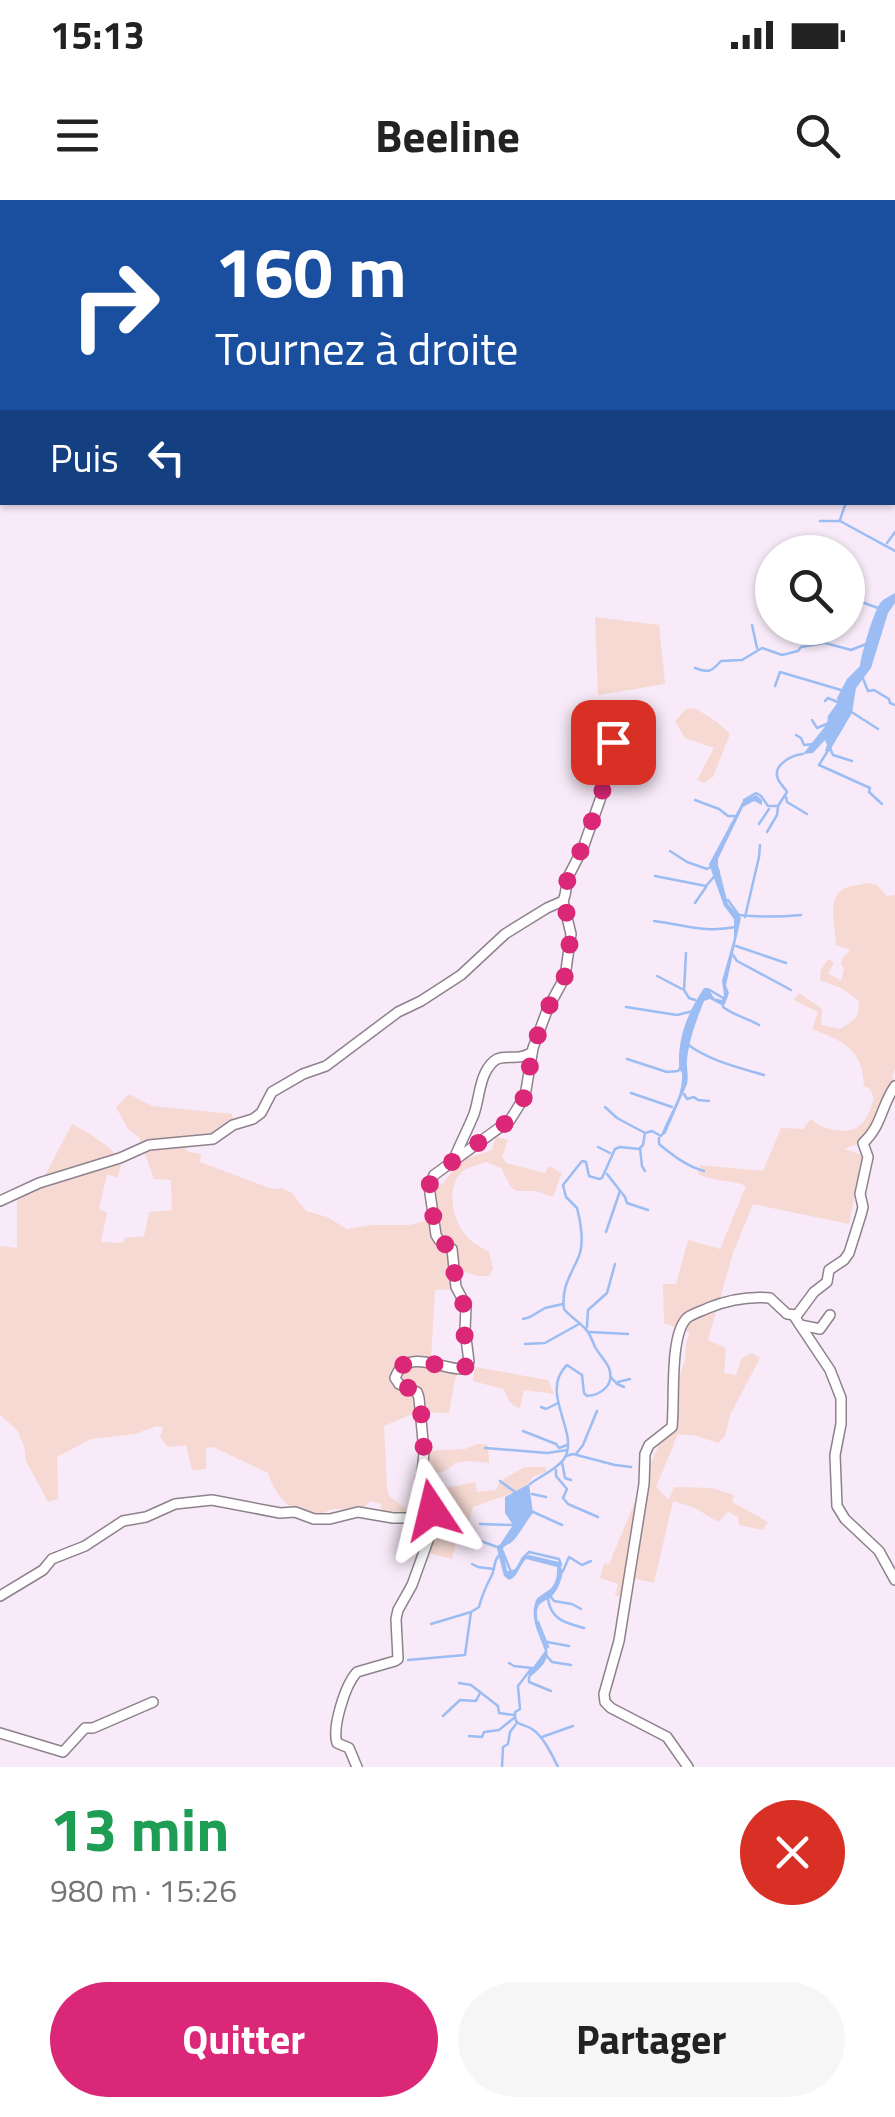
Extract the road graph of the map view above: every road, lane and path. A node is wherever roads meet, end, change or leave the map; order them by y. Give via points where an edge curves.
1 (615, 721) dead end
2 (564, 901) junction
3 (532, 1052) junction
4 (895, 1086) edge
5 (454, 1160) junction
6 (0, 1201) edge
7 (830, 1315) dead end
8 (796, 1320) junction
9 (432, 1510) junction
10 (895, 1580) edge
11 (0, 1596) edge
12 (153, 1702) dead end
13 (0, 1733) edge
14 (357, 1767) edge
15 (688, 1767) edge

1 - 2 street via 601,797
2 - 3 street via 571,934 565,976
2 - 6 street via 506,934 461,975 326,1066 272,1092 254,1119 213,1139 149,1145
3 - 5 street via 515,1114
3 - 5 street via 493,1062
4 - 8 street via 863,1143 868,1157 854,1243
5 - 9 street via 429,1186 436,1235 452,1249 456,1287 466,1306 469,1362 455,1370 427,1361 404,1364 395,1378 420,1398 422,1474
7 - 8 street via 817,1330
8 - 10 street via 841,1398 837,1506
8 - 15 street via 764,1297 739,1298 687,1318 675,1350 672,1426 645,1454 620,1641 604,1698 667,1737
9 - 11 street via 409,1518 358,1512 314,1519 212,1500 176,1504 123,1521
9 - 14 street via 432,1528 398,1610 398,1659 354,1675 336,1724 337,1743 349,1748
12 - 13 street via 84,1728 64,1752

